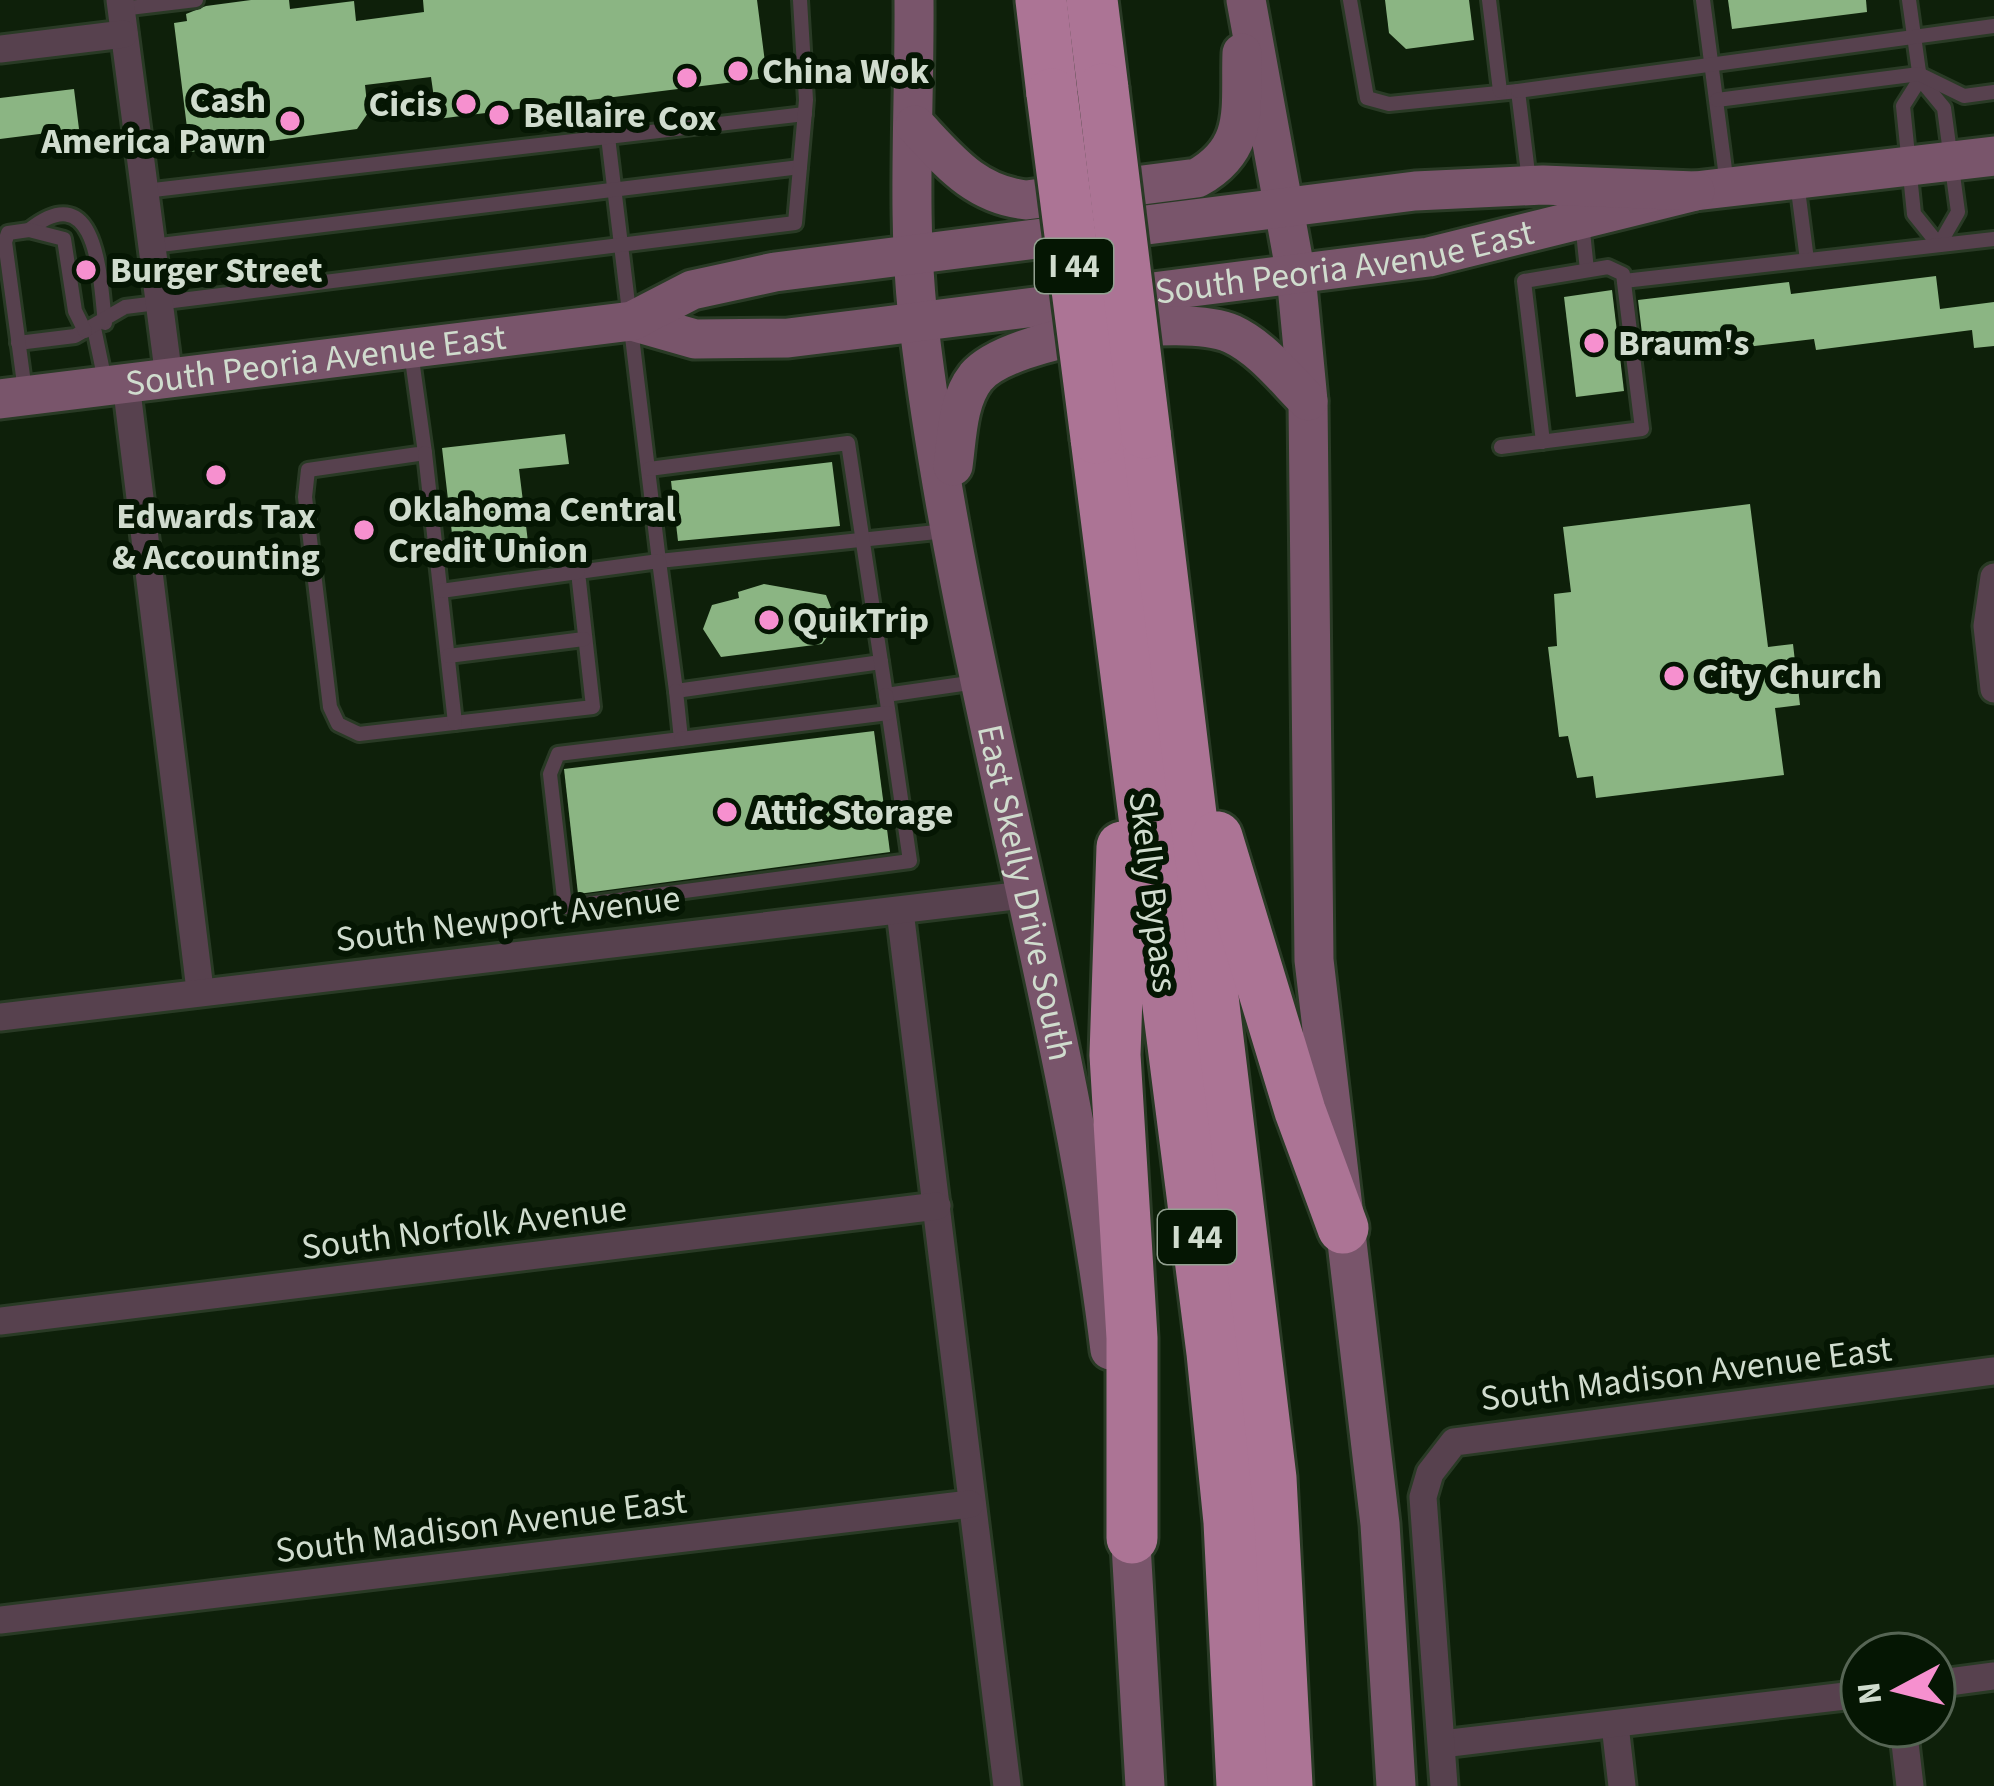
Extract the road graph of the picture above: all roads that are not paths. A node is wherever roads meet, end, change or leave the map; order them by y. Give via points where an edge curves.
1 (196, 0) edge
2 (800, 0) edge
3 (914, 0) edge
4 (1041, 0) edge
5 (1092, 0) edge
6 (1246, 0) edge
7 (1350, 0) edge
8 (1489, 0) edge
9 (1703, 0) edge
10 (1909, 0) edge
11 (122, 14) edge
12 (1994, 26) edge
13 (1913, 34) junction
14 (0, 50) edge
15 (1712, 65) junction
16 (1919, 76) junction
17 (1500, 91) junction
18 (1518, 92) junction
19 (1994, 92) edge
20 (1717, 100) junction
21 (805, 114) junction
22 (915, 124) junction
23 (608, 137) junction
24 (1994, 156) edge
25 (1951, 161) junction
26 (1909, 165) junction
27 (800, 167) junction
28 (1797, 179) junction
29 (1529, 186) junction
30 (1711, 189) junction
31 (145, 191) junction
32 (615, 192) junction
33 (1286, 208) junction
34 (1582, 222) junction
35 (29, 230) junction
36 (1994, 239) edge
37 (622, 245) junction
38 (1939, 245) junction
39 (152, 246) junction
40 (915, 253) junction
41 (1807, 260) junction
42 (3, 262) edge
43 (1587, 270) junction
44 (1296, 275) junction
45 (1624, 281) junction
46 (160, 303) junction
47 (632, 321) junction
48 (918, 322) junction
49 (95, 327) junction
50 (18, 343) junction
51 (411, 348) junction
52 (169, 378) junction
53 (116, 385) junction
54 (13, 398) edge
55 (1308, 401) junction
56 (1120, 435) junction
57 (1543, 442) junction
58 (1502, 447) dead end
59 (424, 453) junction
60 (649, 470) junction
61 (949, 516) junction
62 (862, 539) junction
63 (659, 561) junction
64 (578, 572) junction
65 (1994, 577) edge
66 (441, 591) junction
67 (584, 639) junction
68 (448, 656) junction
69 (881, 662) junction
70 (980, 681) junction
71 (1994, 689) edge
72 (676, 691) junction
73 (1128, 691) junction
74 (886, 695) junction
75 (888, 713) junction
76 (1181, 722) junction
77 (455, 723) junction
78 (681, 739) junction
79 (1024, 895) junction
80 (900, 910) junction
81 (200, 990) junction
82 (0, 1018) edge
83 (937, 1206) junction
84 (1343, 1228) junction
85 (0, 1322) edge
86 (1994, 1371) edge
87 (970, 1504) junction
88 (1132, 1538) junction
89 (0, 1620) edge
90 (1994, 1676) edge
91 (1958, 1681) edge
92 (1838, 1697) edge
93 (1615, 1725) junction
94 (1442, 1744) junction
95 (1906, 1750) edge
96 (1007, 1786) edge
97 (1145, 1786) edge
98 (1242, 1786) edge
99 (1287, 1786) edge
100 (1396, 1786) edge
101 (1444, 1786) edge
102 (1622, 1786) edge
103 (1910, 1786) edge

1 - 11 lane
2 - 21 lane
3 - 22 main road, East Skelly Drive South
4 - 56 highway, Skelly Bypass / I 44, bridge
5 - 56 highway, Skelly Bypass / I 44, bridge
6 - 22 main road via 1238,140 1197,178 1002,198 966,179
6 - 33 main road
7 - 17 lane via 1367,98 1389,104
8 - 17 lane
9 - 15 lane
10 - 13 lane
11 - 14 street
11 - 31 street
12 - 13 lane
13 - 15 lane
13 - 16 lane
15 - 18 lane
15 - 20 lane
16 - 19 lane via 1964,96
16 - 20 lane
16 - 25 lane via 1943,107
16 - 26 lane via 1903,106
17 - 18 lane
18 - 29 lane
20 - 30 lane
21 - 23 lane
21 - 27 lane
22 - 40 main road, East Skelly Drive South
23 - 31 lane
23 - 32 lane
24 - 25 main road, South Peoria Avenue East
25 - 26 main road, South Peoria Avenue East
25 - 38 lane via 1958,212
26 - 28 main road, South Peoria Avenue East
26 - 38 lane via 1914,214
27 - 32 lane
27 - 37 lane via 795,224
28 - 30 main road, South Peoria Avenue East
28 - 41 lane
29 - 30 main road, South Peoria Avenue East
29 - 33 main road, South Peoria Avenue East
30 - 34 main road, South Peoria Avenue East
31 - 39 street
32 - 37 lane
32 - 39 lane
33 - 40 main road, South Peoria Avenue East
33 - 44 main road
34 - 43 lane
34 - 44 main road, South Peoria Avenue East via 1430,257
35 - 42 lane via 5,237
35 - 49 lane via 64,238 75,310
35 - 49 lane via 63,217 87,226 95,240
36 - 38 lane
37 - 46 lane
37 - 47 lane
38 - 41 lane
39 - 46 street
40 - 47 main road, South Peoria Avenue East via 692,290
40 - 48 main road, East Skelly Drive South
41 - 45 lane
42 - 50 lane
43 - 45 lane via 1608,266
43 - 57 lane via 1524,281
44 - 48 main road, South Peoria Avenue East
44 - 55 main road
45 - 57 lane via 1642,429
46 - 49 lane via 125,307
46 - 52 street
47 - 48 main road, South Peoria Avenue East via 695,340
47 - 51 main road, South Peoria Avenue East
47 - 60 lane
48 - 61 main road, East Skelly Drive South
49 - 50 lane
49 - 53 lane
50 - 54 lane
51 - 52 main road, South Peoria Avenue East
51 - 59 lane
52 - 53 main road, South Peoria Avenue East
53 - 54 main road, South Peoria Avenue East
53 - 81 street
55 - 61 main road via 1250,344 1208,327 1021,347 986,367 965,396
55 - 84 main road via 1314,960
56 - 73 highway, Skelly Bypass / I 44
56 - 76 highway, Skelly Bypass / I 44
57 - 58 lane
59 - 66 lane
59 - 77 lane via 308,470 305,496 338,724 359,734
60 - 62 lane via 848,443
60 - 63 lane
61 - 62 lane
61 - 70 main road, East Skelly Drive South
62 - 63 lane
62 - 69 lane
63 - 64 lane
63 - 72 lane
64 - 66 lane
64 - 67 lane
65 - 71 street via 1987,626
66 - 68 lane
67 - 68 lane
67 - 77 lane via 593,707
68 - 77 lane
69 - 72 lane
69 - 74 lane
70 - 74 lane
70 - 79 main road, East Skelly Drive South
72 - 78 lane
73 - 88 highway via 1115,1055 1132,1337
73 - 98 highway, Skelly Bypass / I 44 via 1214,1375
74 - 75 lane
75 - 78 lane
75 - 78 lane via 910,861 565,907 550,774 558,754
76 - 84 highway
76 - 99 highway, Skelly Bypass / I 44 via 1271,1478
79 - 80 street, South Newport Avenue
79 - 88 main road, East Skelly Drive South via 1088,1194
80 - 81 street, South Newport Avenue
80 - 83 street
81 - 82 street, South Newport Avenue
83 - 85 street, South Norfolk Avenue
83 - 87 street
84 - 100 main road via 1380,1524
86 - 94 street, South Madison Avenue East via 1454,1442 1423,1497
87 - 89 street, South Madison Avenue East
87 - 96 street
88 - 97 main road, East Skelly Drive South
90 - 91 street
92 - 93 street
93 - 94 street
93 - 102 street
94 - 101 street, South Madison Avenue East
95 - 103 street

